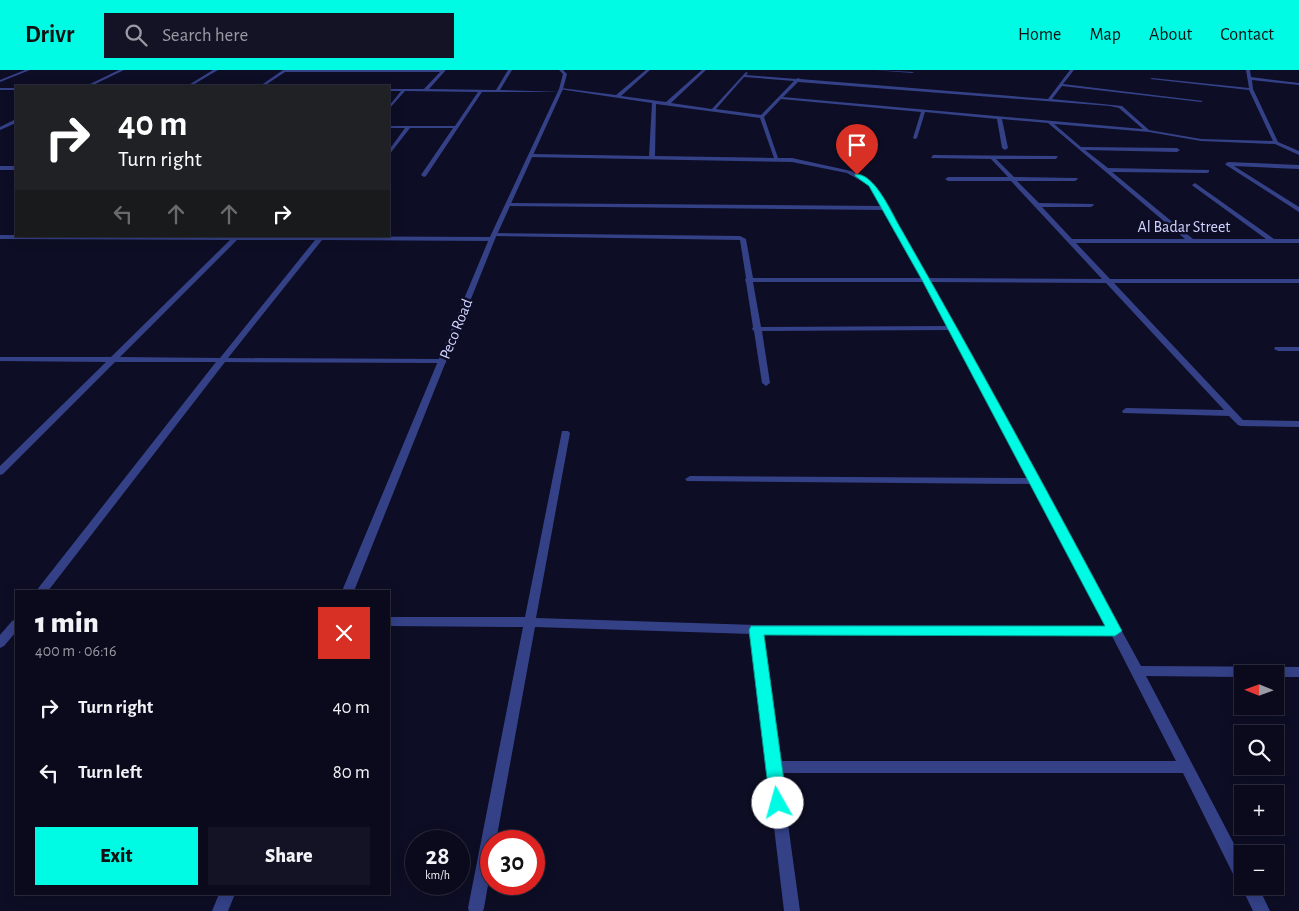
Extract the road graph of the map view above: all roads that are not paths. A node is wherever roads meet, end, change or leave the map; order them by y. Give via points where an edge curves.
1 (11, 70) edge
2 (27, 70) edge
3 (122, 70) edge
4 (216, 70) edge
5 (510, 70) edge
6 (561, 70) edge
7 (648, 70) edge
8 (704, 70) edge
9 (748, 70) edge
10 (876, 70) edge
11 (1003, 70) edge
12 (1014, 70) edge
13 (1072, 70) edge
14 (1155, 70) edge
15 (1248, 70) edge
16 (285, 71) edge
17 (443, 71) edge
18 (912, 72) dead end
19 (743, 76) junction
20 (1248, 78) junction
21 (798, 79) junction
22 (1152, 79) junction
23 (0, 81) edge
24 (1299, 84) edge
25 (90, 85) edge
26 (191, 85) edge
27 (264, 85) edge
28 (1060, 86) junction
29 (0, 88) edge
30 (15, 89) edge
31 (390, 90) edge
32 (404, 90) junction
33 (426, 90) junction
34 (560, 90) junction
35 (1251, 90) junction
36 (481, 91) junction
37 (498, 91) junction
38 (1146, 95) junction
39 (617, 97) junction
40 (780, 98) junction
41 (1049, 100) junction
42 (1202, 101) dead end
43 (654, 102) junction
44 (667, 104) junction
45 (390, 107) edge
46 (924, 110) junction
47 (712, 111) junction
48 (762, 117) junction
49 (999, 117) junction
50 (15, 122) edge
51 (1049, 122) junction
52 (390, 127) edge
53 (409, 127) junction
54 (456, 127) junction
55 (0, 129) edge
56 (1149, 131) junction
57 (915, 138) dead end
58 (1276, 142) junction
59 (1005, 148) dead end
60 (1081, 148) junction
61 (1177, 150) dead end
62 (390, 152) edge
63 (1299, 153) edge
64 (531, 156) junction
65 (652, 157) junction
66 (933, 157) dead end
67 (992, 157) junction
68 (776, 158) junction
69 (1056, 158) dead end
70 (1299, 166) edge
71 (0, 168) edge
72 (15, 168) edge
73 (1106, 170) junction
74 (1207, 171) dead end
75 (424, 175) dead end
76 (948, 179) dead end
77 (1012, 179) junction
78 (1076, 179) dead end
79 (1195, 185) dead end
80 (508, 205) junction
81 (1037, 205) junction
82 (1091, 205) dead end
83 (885, 208) junction
84 (1299, 210) edge
85 (0, 237) edge
86 (40, 237) edge
87 (126, 237) edge
88 (236, 237) edge
89 (322, 237) edge
90 (493, 237) junction
91 (1070, 240) junction
92 (1191, 241) junction
93 (1272, 241) junction
94 (1299, 241) edge
95 (748, 280) junction
96 (926, 280) junction
97 (1107, 280) junction
98 (1299, 281) edge
99 (952, 328) junction
100 (756, 329) junction
101 (1278, 349) dead end
102 (1299, 349) edge
103 (0, 359) edge
104 (114, 359) junction
105 (223, 359) junction
106 (443, 361) junction
107 (766, 383) dead end
108 (1126, 412) dead end
109 (1231, 413) junction
110 (1299, 424) edge
111 (565, 433) dead end
112 (0, 472) edge
113 (690, 479) dead end
114 (1033, 481) junction
115 (43, 590) edge
116 (348, 590) edge
117 (390, 621) edge
118 (529, 622) junction
119 (15, 625) edge
120 (756, 630) junction
121 (1115, 631) junction
122 (0, 643) edge
123 (1137, 671) junction
124 (1299, 672) edge
125 (774, 766) junction
126 (1188, 768) junction
127 (1234, 858) edge
128 (227, 895) edge
129 (1254, 895) edge
130 (476, 908) dead end
131 (220, 911) edge
132 (792, 911) edge
133 (1262, 911) edge

1 - 2 street
2 - 23 street
3 - 25 street
4 - 26 street
5 - 37 street
6 - 34 street, Peco Road via 565,74
7 - 39 street
8 - 44 street
9 - 19 street
10 - 18 street
11 - 12 street
13 - 28 street
14 - 22 street
15 - 20 street
16 - 17 street
16 - 27 street
17 - 33 street
19 - 21 street
19 - 47 street
20 - 24 street
20 - 35 street
21 - 40 street
21 - 41 street
22 - 35 street
22 - 38 street
28 - 38 street
28 - 41 street
29 - 30 street
31 - 32 street
32 - 33 street
32 - 45 street
33 - 36 street
34 - 37 street
34 - 39 street
34 - 64 street, Peco Road
35 - 58 street
36 - 37 street
36 - 54 street
38 - 42 street
39 - 43 street
40 - 46 street
40 - 48 street
41 - 56 street via 1115,106
43 - 44 street
43 - 65 street
44 - 47 street
46 - 49 street
46 - 57 street
47 - 48 street
48 - 68 street
49 - 51 street
49 - 59 street
50 - 55 street
51 - 56 street
51 - 60 street
52 - 53 street
53 - 54 street
53 - 62 street
54 - 75 street
56 - 58 street via 1201,140
58 - 63 street
60 - 61 street
60 - 73 street
64 - 65 street
64 - 80 street, Peco Road
65 - 68 street
66 - 67 street
67 - 69 street
67 - 77 street
68 - 83 street via 808,161 857,175 872,185
70 - 84 street via 1228,166
71 - 72 street
73 - 74 street
73 - 92 street
76 - 77 street
77 - 78 street
77 - 81 street
79 - 93 street
80 - 83 street
80 - 90 street, Peco Road
81 - 82 street
81 - 91 street
83 - 96 street
85 - 86 street
86 - 87 street
87 - 88 street
88 - 89 street
88 - 104 street
89 - 90 street
89 - 105 street
90 - 95 street via 737,237 743,239
90 - 106 street, Peco Road
91 - 92 street, Al Badar Street
91 - 97 street
92 - 93 street, Al Badar Street
93 - 94 street, Al Badar Street
95 - 96 street
95 - 100 street
96 - 97 street
96 - 99 street
97 - 98 street
97 - 109 street
99 - 100 street
99 - 114 street
100 - 107 street
101 - 102 street
103 - 104 street
104 - 105 street
104 - 112 street
105 - 106 street
105 - 115 street
106 - 116 street, Peco Road
108 - 109 street
109 - 110 street via 1241,424
111 - 118 street
113 - 114 street
114 - 121 street
117 - 118 street
118 - 120 street
118 - 130 street
119 - 122 street
120 - 121 street
120 - 125 street
121 - 123 street
123 - 124 street
123 - 126 street
125 - 126 street
125 - 132 street
126 - 127 street
128 - 131 street
129 - 133 street

